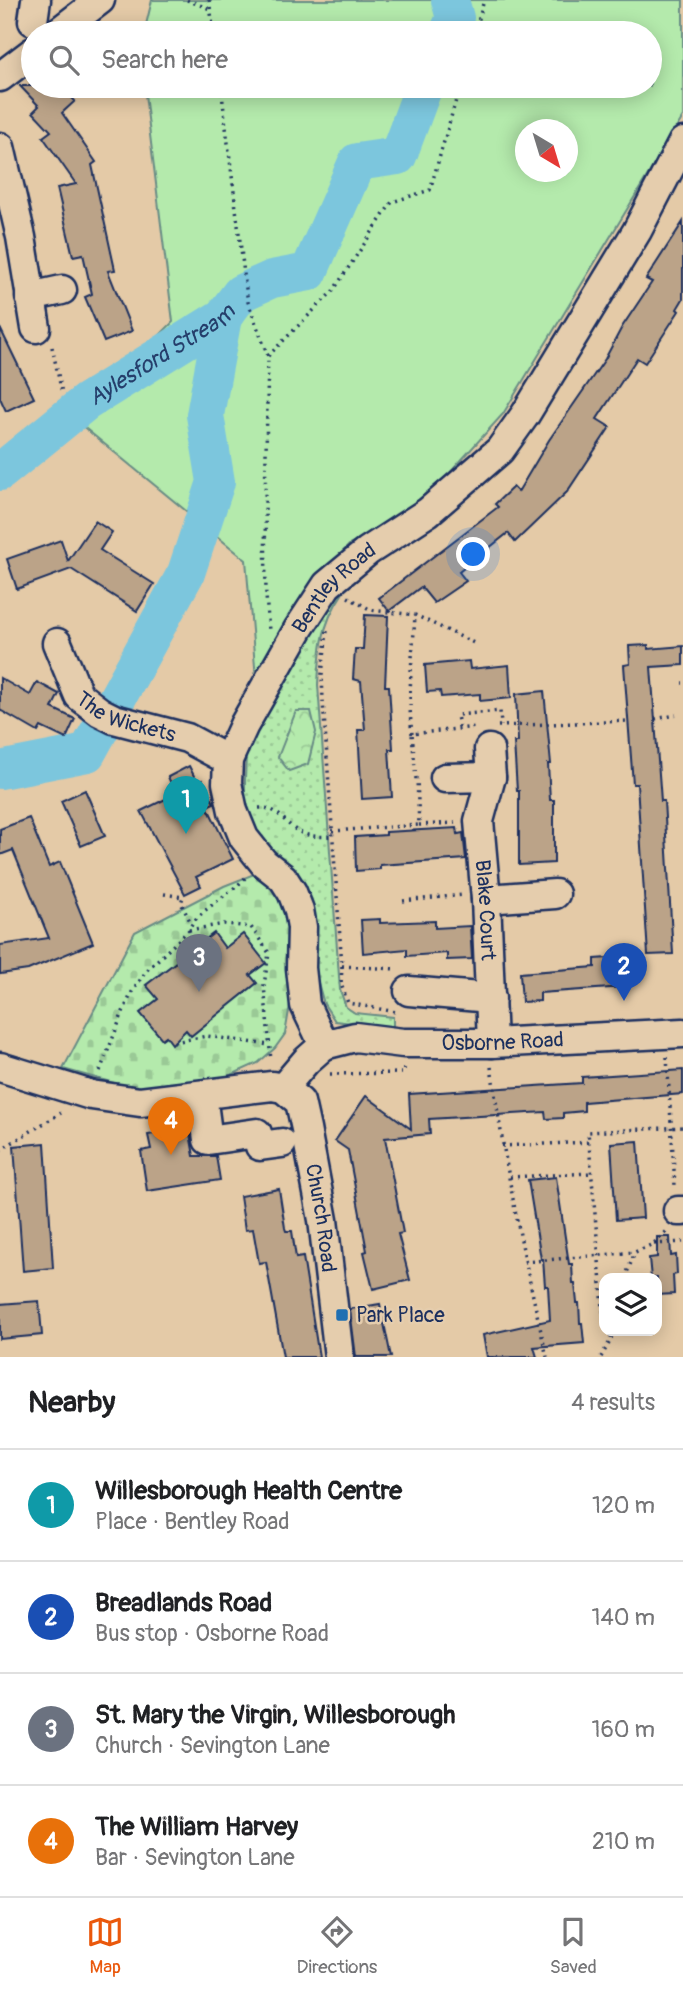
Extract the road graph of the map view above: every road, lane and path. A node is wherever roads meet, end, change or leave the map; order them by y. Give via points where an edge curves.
1 (100, 0) edge
2 (187, 0) edge
3 (209, 0) edge
4 (484, 0) edge
5 (210, 9) junction
6 (42, 18) edge
7 (212, 21) edge
8 (478, 21) edge
9 (21, 61) edge
10 (0, 77) edge
11 (222, 98) edge
12 (457, 98) edge
13 (683, 142) edge
14 (0, 146) edge
15 (62, 290) dead end
16 (30, 297) junction
17 (36, 328) joint
18 (268, 356) junction
19 (62, 393) dead end
20 (344, 594) dead end
21 (415, 615) junction
22 (327, 628) dead end
23 (57, 643) dead end
24 (476, 644) dead end
25 (272, 676) junction
26 (677, 715) dead end
27 (655, 719) dead end
28 (459, 729) dead end
29 (412, 734) dead end
30 (495, 737) joint
31 (228, 760) junction
32 (491, 777) junction
33 (445, 778) joint
34 (233, 811) junction
35 (479, 821) junction
36 (419, 825) junction
37 (332, 834) junction
38 (264, 863) junction
39 (164, 894) dead end
40 (555, 894) dead end
41 (486, 896) junction
42 (403, 901) dead end
43 (191, 923) junction
44 (189, 930) junction
45 (342, 966) junction
46 (491, 998) junction
47 (406, 1002) junction
48 (174, 1042) dead end
49 (492, 1043) junction
50 (675, 1044) edge
51 (269, 1045) junction
52 (324, 1045) junction
53 (0, 1067) edge
54 (284, 1088) junction
55 (91, 1095) junction
56 (202, 1095) junction
57 (683, 1127) edge
58 (670, 1128) junction
59 (590, 1142) junction
60 (282, 1143) dead end
61 (502, 1146) junction
62 (0, 1150) edge
63 (592, 1173) junction
64 (509, 1177) junction
65 (680, 1212) edge
66 (683, 1242) edge
67 (653, 1244) junction
68 (635, 1252) junction
69 (598, 1255) junction
70 (524, 1262) junction
71 (600, 1273) edge
72 (627, 1273) edge
73 (611, 1336) edge
74 (340, 1357) edge
75 (547, 1357) edge
76 (601, 1357) edge

1 - 6 street
2 - 5 path
3 - 5 path
4 - 8 path
5 - 7 path
9 - 10 street
11 - 18 path via 248,302
12 - 18 path via 430,190 392,202 333,291
13 - 25 street, Bentley Road via 637,232 500,450 428,512 327,585
14 - 16 street
15 - 16 street
16 - 17 street
17 - 19 path via 49,330
18 - 25 path via 266,596
20 - 21 path via 371,610
21 - 24 path
21 - 29 path via 409,683
22 - 37 path via 322,674
23 - 31 street, The Wickets via 79,696 107,716 187,738
25 - 31 street, Bentley Road
26 - 27 path
28 - 30 path via 457,715 500,711
30 - 32 street, Blake Court
31 - 34 street, Bentley Road
32 - 33 street
32 - 35 street, Blake Court
33 - 36 path via 416,779
34 - 37 path via 273,809 302,833
34 - 38 street, Bentley Road via 244,838
35 - 36 path
35 - 41 street, Blake Court
36 - 37 path
37 - 45 path
38 - 43 path
38 - 52 street, Bentley Road via 283,878 299,910 305,1005
39 - 43 path via 183,897 181,903
40 - 41 street
41 - 42 path
41 - 46 street, Blake Court
43 - 44 path
44 - 51 path via 225,924 251,927 269,953 264,985
44 - 55 path via 147,970 132,992
45 - 47 path via 341,984 348,1003
45 - 47 path via 420,970
46 - 47 street
46 - 49 street, Blake Court
48 - 51 path via 207,1036
49 - 50 street, Osborne Road
49 - 52 street, Osborne Road via 403,1043 355,1037
49 - 61 path
50 - 58 path
51 - 54 path via 275,1077
52 - 54 street
53 - 55 street
54 - 56 street
54 - 74 street, Church Road via 300,1102 306,1129
55 - 56 street via 140,1102
55 - 62 path
56 - 60 street via 208,1140 257,1133 260,1146
57 - 58 path
58 - 59 path via 588,1132
58 - 65 path
59 - 61 path
59 - 63 path
61 - 64 path
63 - 64 path
63 - 69 path
64 - 70 path
65 - 67 path via 677,1222
66 - 67 path
67 - 68 path
68 - 69 path
68 - 72 path
69 - 70 path
69 - 71 path
70 - 75 path
73 - 76 path

